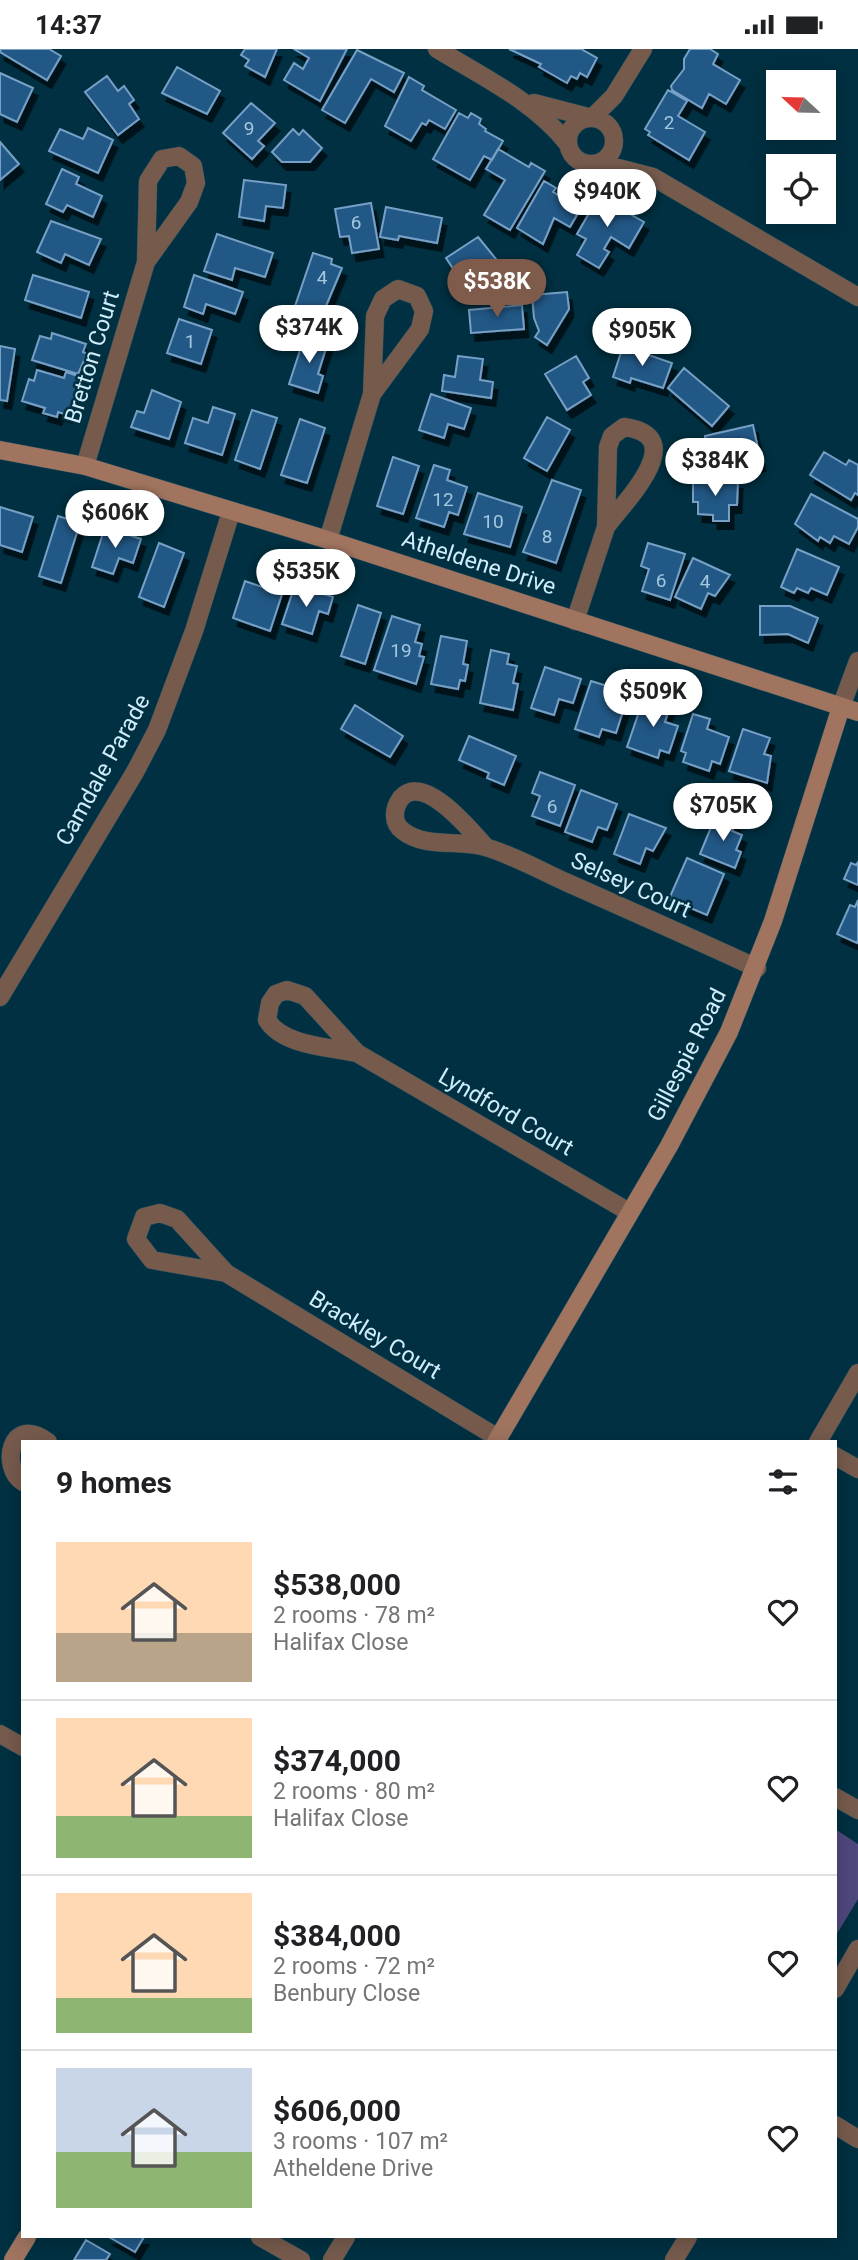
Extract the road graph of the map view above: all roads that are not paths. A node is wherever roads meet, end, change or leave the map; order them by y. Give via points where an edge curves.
1 (437, 49) edge
2 (643, 49) edge
3 (622, 86) junction
4 (518, 97) junction
5 (591, 117) junction
6 (613, 139) junction
7 (568, 145) junction
8 (598, 163) junction
9 (653, 177) junction
10 (146, 262) junction
11 (858, 297) edge
12 (372, 394) junction
13 (0, 450) edge
14 (85, 466) junction
15 (231, 512) junction
16 (606, 527) junction
17 (328, 540) junction
18 (575, 621) junction
19 (858, 661) edge
20 (850, 710) edge
21 (485, 846) junction
22 (757, 968) junction
23 (0, 997) edge
24 (357, 1053) junction
25 (629, 1212) junction
26 (226, 1273) junction
27 (858, 1373) edge
28 (45, 1440) edge
29 (497, 1440) edge
30 (819, 1440) edge
31 (837, 1457) edge
32 (858, 1469) edge
33 (21, 1481) edge
34 (0, 1734) edge
35 (21, 1746) edge
36 (837, 1798) edge
37 (858, 1810) edge
38 (858, 1949) edge
39 (837, 1986) edge
40 (837, 2127) edge
41 (858, 2139) edge
42 (26, 2238) edge
43 (262, 2238) edge
44 (344, 2238) edge
45 (687, 2238) edge
46 (13, 2260) edge
47 (301, 2260) edge
48 (332, 2260) edge
49 (674, 2260) edge

1 - 4 street
2 - 3 street
3 - 5 street
3 - 6 street
4 - 5 street via 558,112
4 - 7 street
5 - 6 street via 603,120
5 - 7 street via 570,129
6 - 8 street via 606,159
6 - 9 street
7 - 8 street via 583,163
8 - 9 street
9 - 11 street
10 - 10 street, Bretton Court via 148,181 162,159 179,156 193,166 196,184 189,202
10 - 14 street, Bretton Court
12 - 12 street via 375,316 383,299 398,289 417,296 424,311 420,329
12 - 17 street
13 - 14 street, Atheldene Drive
14 - 15 street, Atheldene Drive
15 - 17 street, Atheldene Drive
15 - 23 street, Camdale Parade via 157,730
16 - 16 street via 608,447 624,426 638,428 651,437 656,451 651,467
16 - 18 street
17 - 18 street, Atheldene Drive
18 - 20 street, Atheldene Drive
19 - 20 street, Gillespie Road
20 - 22 street, Gillespie Road
21 - 21 street, Selsey Court via 414,838 397,826 397,805 407,794 429,795 453,812
21 - 22 street, Selsey Court
22 - 25 street, Gillespie Road via 702,1086
24 - 24 street, Lyndford Court via 304,1042 272,1029 267,1020 270,1003 276,994 287,990 305,996
24 - 25 street, Lyndford Court
25 - 29 street, Gillespie Road
26 - 26 street, Brackley Court via 152,1259 136,1239 139,1223 160,1213 177,1219
26 - 29 street, Brackley Court
27 - 30 street
28 - 33 street via 24,1433 10,1439 4,1464 7,1472
31 - 32 street
34 - 35 street
36 - 37 street
38 - 39 street
40 - 41 street
42 - 46 street
43 - 47 street
44 - 48 street
45 - 49 street

